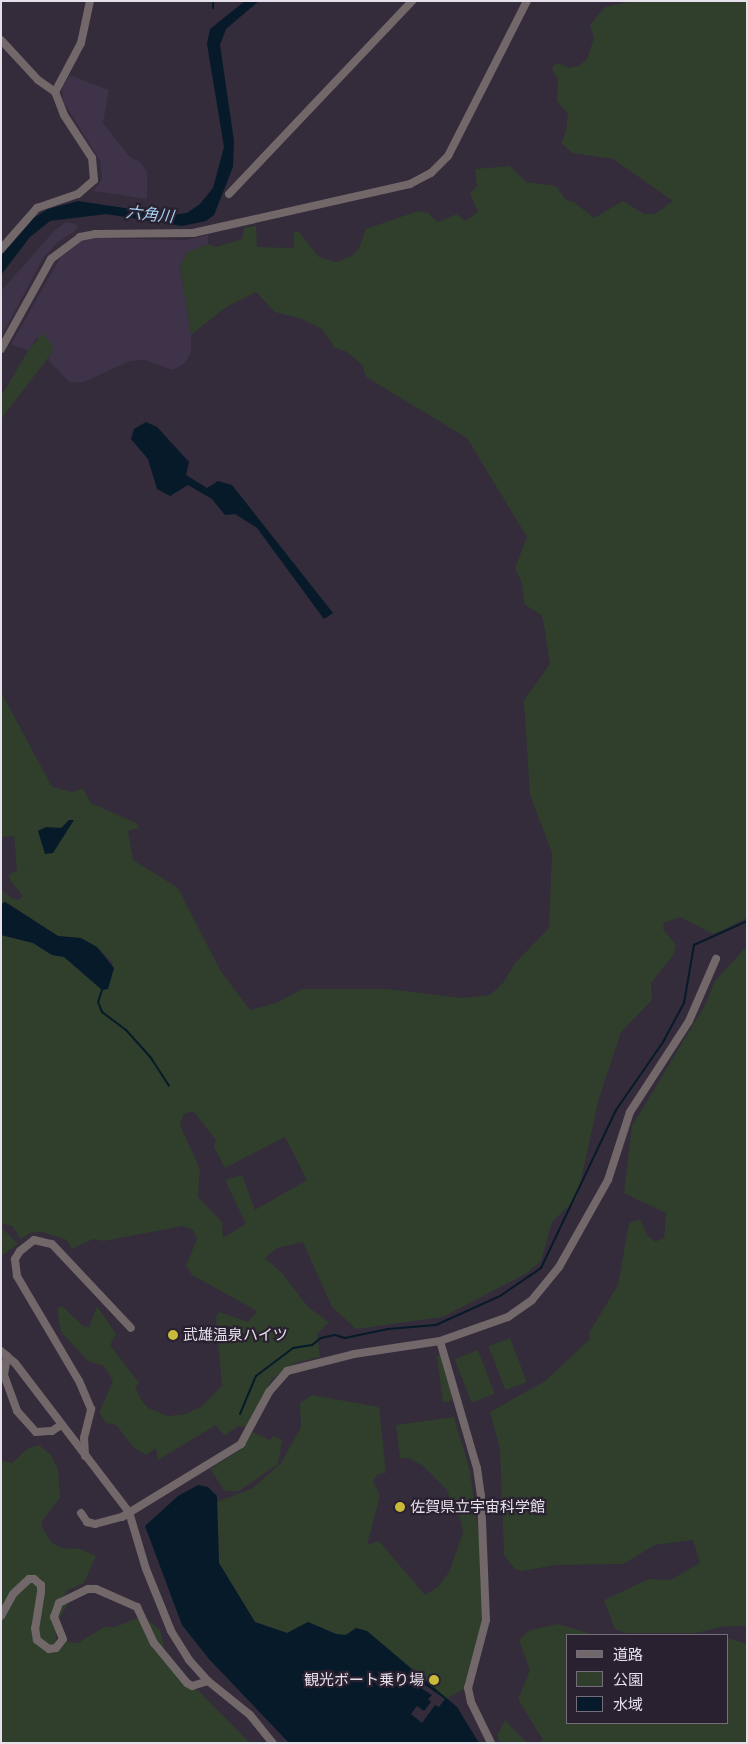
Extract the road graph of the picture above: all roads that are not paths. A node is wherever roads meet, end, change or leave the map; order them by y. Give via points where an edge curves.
1 (90, 1) edge
2 (412, 1) edge
3 (528, 1) edge
4 (1, 40) edge
5 (55, 92) junction
6 (229, 194) dead end
7 (1, 249) edge
8 (2, 348) edge
9 (716, 959) dead end
10 (131, 1328) dead end
11 (440, 1341) junction
12 (4, 1354) edge
13 (61, 1425) junction
14 (85, 1456) junction
15 (129, 1512) junction
16 (81, 1513) dead end
17 (1, 1616) edge
18 (208, 1682) junction
19 (273, 1743) edge
20 (491, 1743) edge

1 - 5 street via 81,43
2 - 6 street
3 - 8 street via 448,156 431,172 410,184 192,233 112,233 80,237 51,258
4 - 5 street via 38,80
5 - 7 street via 64,115 92,158 94,180 78,194 37,208
9 - 11 street via 689,1021 630,1112 608,1180 559,1267 532,1300 508,1316
10 - 14 street via 52,1244 34,1240 20,1251 15,1259 17,1276 79,1381 91,1409 84,1438
11 - 15 street via 354,1354 287,1371 269,1392 241,1444
11 - 20 street via 477,1468 481,1496 486,1620 468,1688 471,1702
12 - 13 street
12 - 13 street via 4,1374 17,1411 36,1432 47,1432
13 - 14 street
14 - 15 street
15 - 16 street via 95,1524 87,1522
15 - 18 street via 146,1569 171,1631
17 - 18 street via 13,1594 29,1579 34,1579 41,1585 35,1628 37,1640 49,1648 56,1648 63,1639 54,1617 59,1603 88,1589 96,1589 138,1608 154,1643 187,1683 192,1686
18 - 19 street via 250,1715

